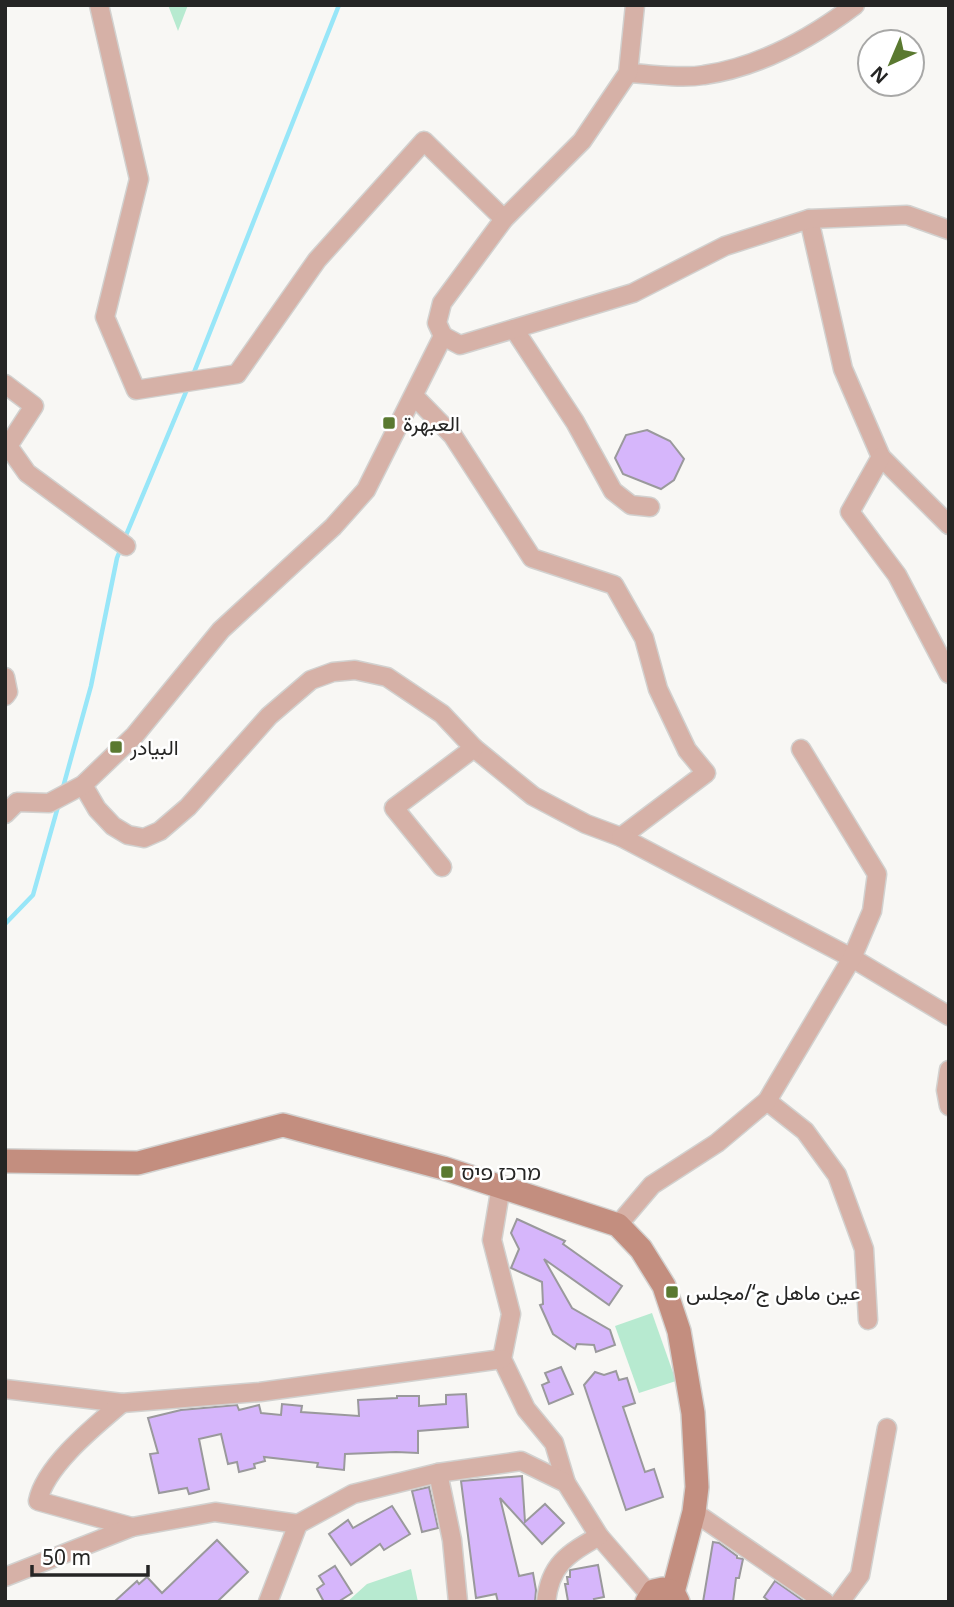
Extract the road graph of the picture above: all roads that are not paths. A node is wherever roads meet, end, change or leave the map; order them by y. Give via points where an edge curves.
1 (99, 5) edge
2 (635, 5) edge
3 (855, 5) edge
4 (628, 72) junction
5 (504, 219) junction
6 (809, 219) junction
7 (949, 230) edge
8 (514, 329) junction
9 (443, 336) junction
10 (5, 384) edge
11 (414, 396) junction
12 (881, 457) junction
13 (650, 507) dead end
14 (949, 525) edge
15 (126, 547) dead end
16 (949, 674) edge
17 (5, 677) edge
18 (5, 696) edge
19 (474, 748) junction
20 (801, 749) dead end
21 (83, 785) junction
22 (9, 803) edge
23 (621, 837) junction
24 (442, 867) dead end
25 (852, 958) junction
26 (949, 1016) edge
27 (949, 1070) edge
28 (766, 1101) junction
29 (949, 1106) edge
30 (5, 1160) edge
31 (501, 1186) junction
32 (618, 1225) junction
33 (868, 1320) dead end
34 (502, 1359) junction
35 (5, 1389) edge
36 (122, 1403) junction
37 (887, 1428) dead end
38 (438, 1473) junction
39 (566, 1483) junction
40 (694, 1513) junction
41 (298, 1524) junction
42 (132, 1527) junction
43 (599, 1536) junction
44 (5, 1577) edge
45 (662, 1598) edge
46 (268, 1602) edge
47 (458, 1602) edge
48 (546, 1602) edge
49 (825, 1602) edge
50 (840, 1602) edge

1 - 5 street via 139,179 105,317 136,390 237,374 317,260 424,141
2 - 4 street
3 - 4 street via 819,33 760,61 702,76
4 - 5 street via 582,141
5 - 9 street via 442,303 437,323
6 - 7 street via 907,215
6 - 8 street via 725,246 633,293
6 - 12 street via 843,369
8 - 9 street via 460,345
8 - 13 street via 575,422 613,491 631,505
9 - 11 street
10 - 15 street via 34,406 8,446 27,473
11 - 21 street via 366,490 333,527 221,630 135,735
11 - 23 street via 453,436 532,558 614,585 644,638 658,689 687,750 706,773
12 - 14 street
12 - 16 street via 850,512 897,575
17 - 18 street
19 - 21 street via 442,714 387,677 333,671 311,680 269,716 188,807 160,831 144,838 128,835 97,809
19 - 23 street via 533,796
19 - 24 street via 394,808
20 - 25 street via 877,874 872,911
21 - 22 street via 50,803
23 - 25 street
25 - 26 street
25 - 28 street
27 - 29 street
28 - 32 street via 717,1143 652,1185
28 - 33 street via 805,1131 837,1175 864,1249
30 - 31 street via 138,1163 284,1125
31 - 32 street
31 - 34 street via 492,1240 511,1314
32 - 40 street via 641,1249 664,1286 679,1331 693,1413 698,1486
34 - 36 street via 260,1392
34 - 39 street via 526,1409 554,1443
35 - 36 street
36 - 42 street via 81,1438 41,1487 38,1501
37 - 50 street via 860,1575
38 - 39 street via 521,1461
38 - 41 street via 353,1494
38 - 47 street via 452,1540
39 - 43 street
40 - 45 street
40 - 49 street
41 - 42 street via 215,1512
41 - 46 street
42 - 44 street
43 - 45 street
43 - 48 street via 567,1554 548,1583

